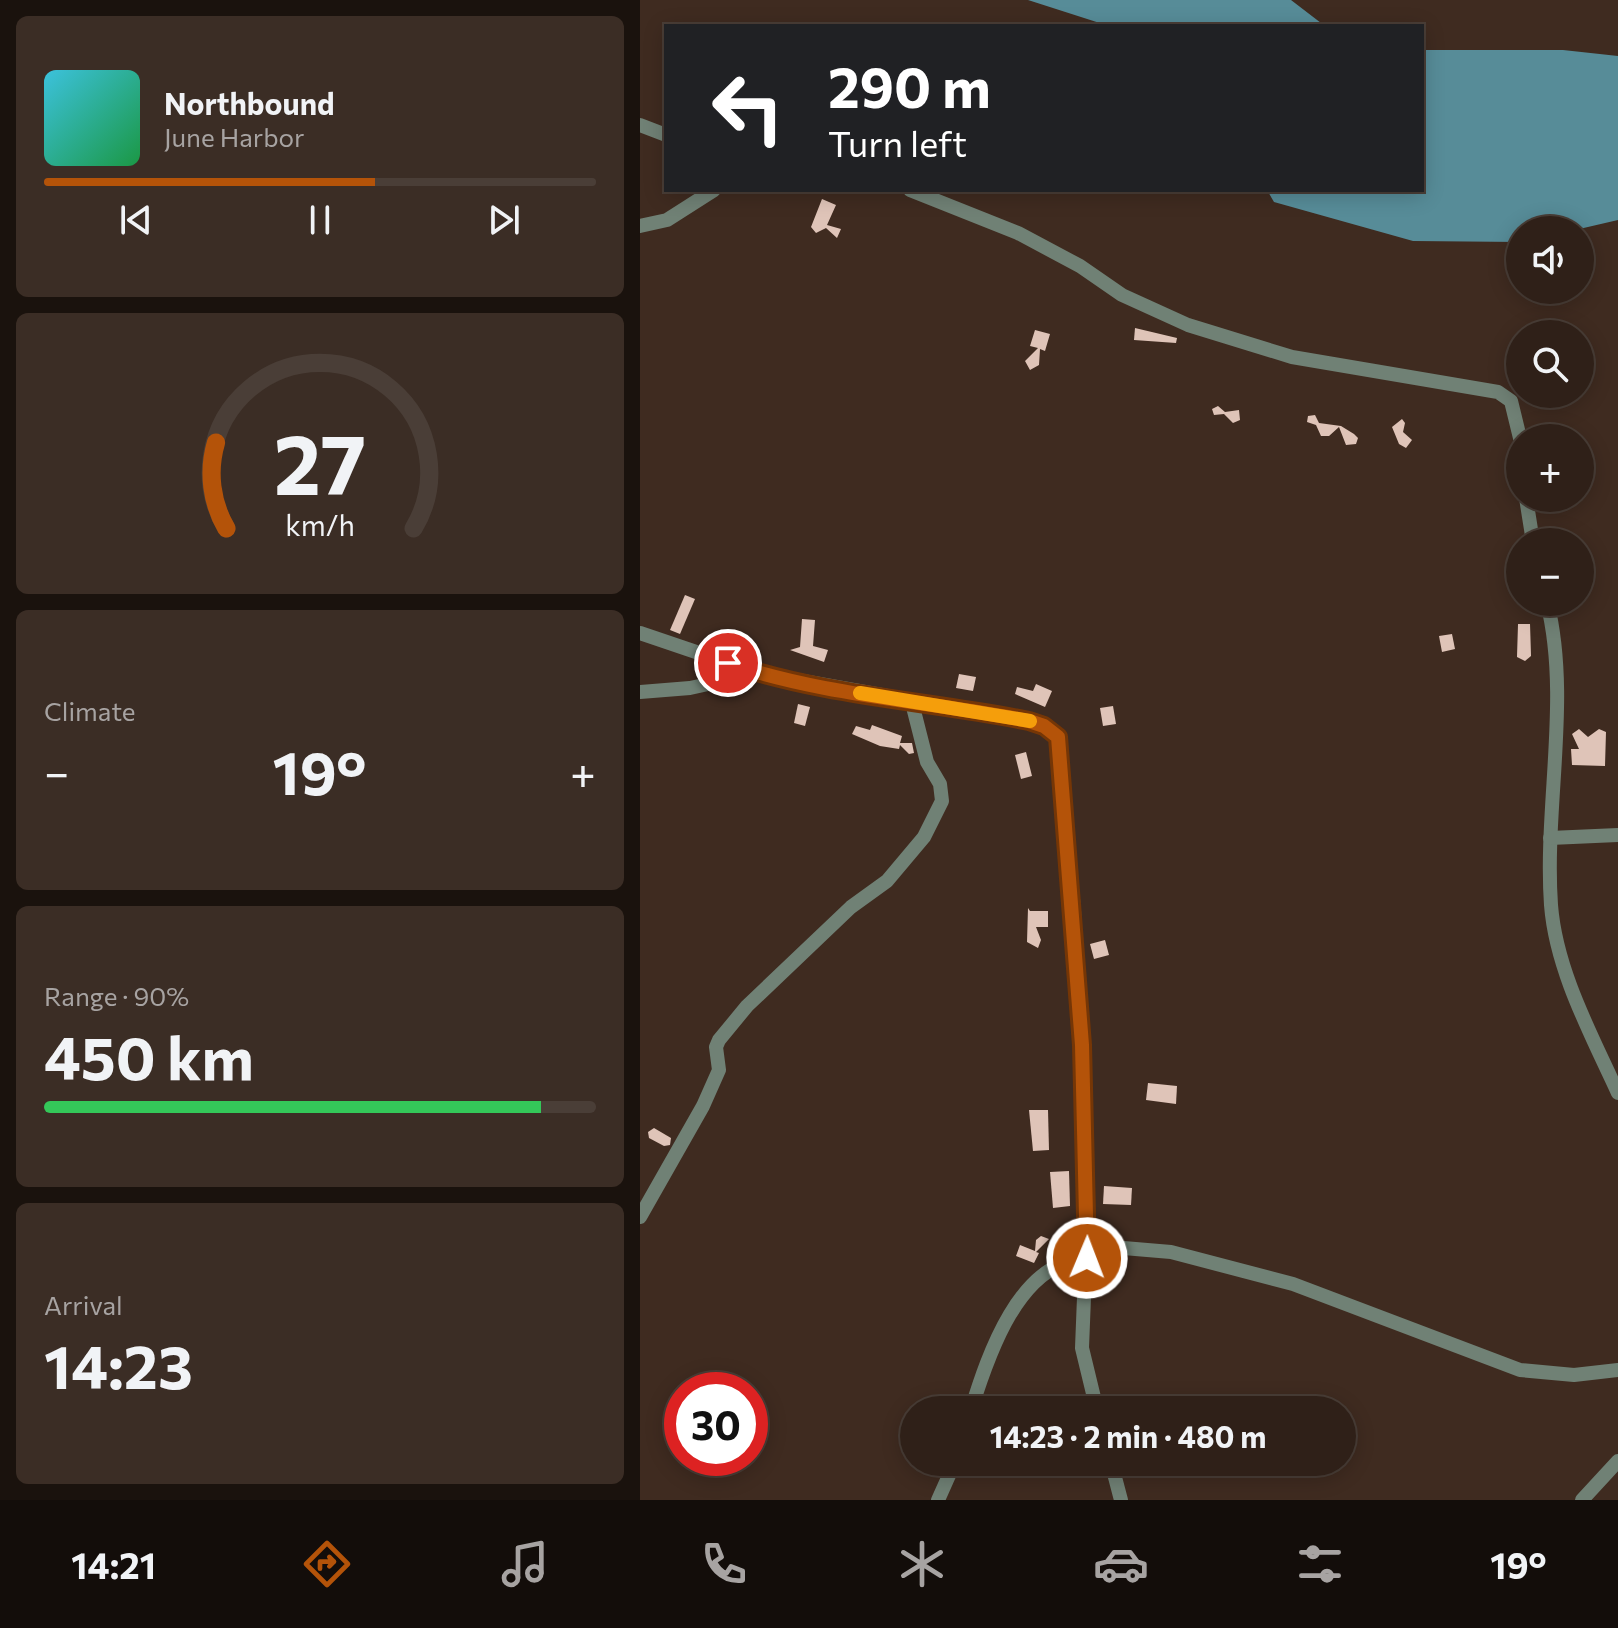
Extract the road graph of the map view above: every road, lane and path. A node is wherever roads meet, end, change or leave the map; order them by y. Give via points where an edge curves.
1 (640, 125) edge
2 (664, 134) edge
3 (711, 192) edge
4 (915, 192) edge
5 (640, 226) edge
6 (1517, 424) edge
7 (1549, 616) edge
8 (640, 633) edge
9 (758, 673) junction
10 (640, 692) edge
11 (912, 703) junction
12 (1618, 835) edge
13 (1550, 838) junction
14 (1618, 1093) edge
15 (640, 1217) edge
16 (1088, 1251) junction
17 (1618, 1370) edge
18 (976, 1396) edge
19 (1094, 1396) edge
20 (1618, 1461) edge
21 (949, 1476) edge
22 (1115, 1476) edge
23 (938, 1500) edge
24 (1121, 1500) edge
25 (1582, 1500) edge

1 - 2 street
3 - 5 street via 667,220
4 - 6 street via 1018,233 1122,295 1188,325 1292,357 1498,392 1511,401
7 - 13 street via 1556,660
8 - 9 street
9 - 10 street
9 - 11 street
11 - 15 street via 942,801 924,837 887,881 851,907 747,1006 719,1040 719,1070 703,1106
11 - 16 street via 1029,721 1058,737 1081,1030
12 - 13 street
13 - 14 street via 1551,908 1560,955
16 - 17 street via 1171,1252 1293,1284 1520,1370 1574,1375
16 - 18 street via 1055,1264 1018,1302 997,1338
16 - 19 street via 1082,1348
20 - 25 street
21 - 23 street
22 - 24 street

